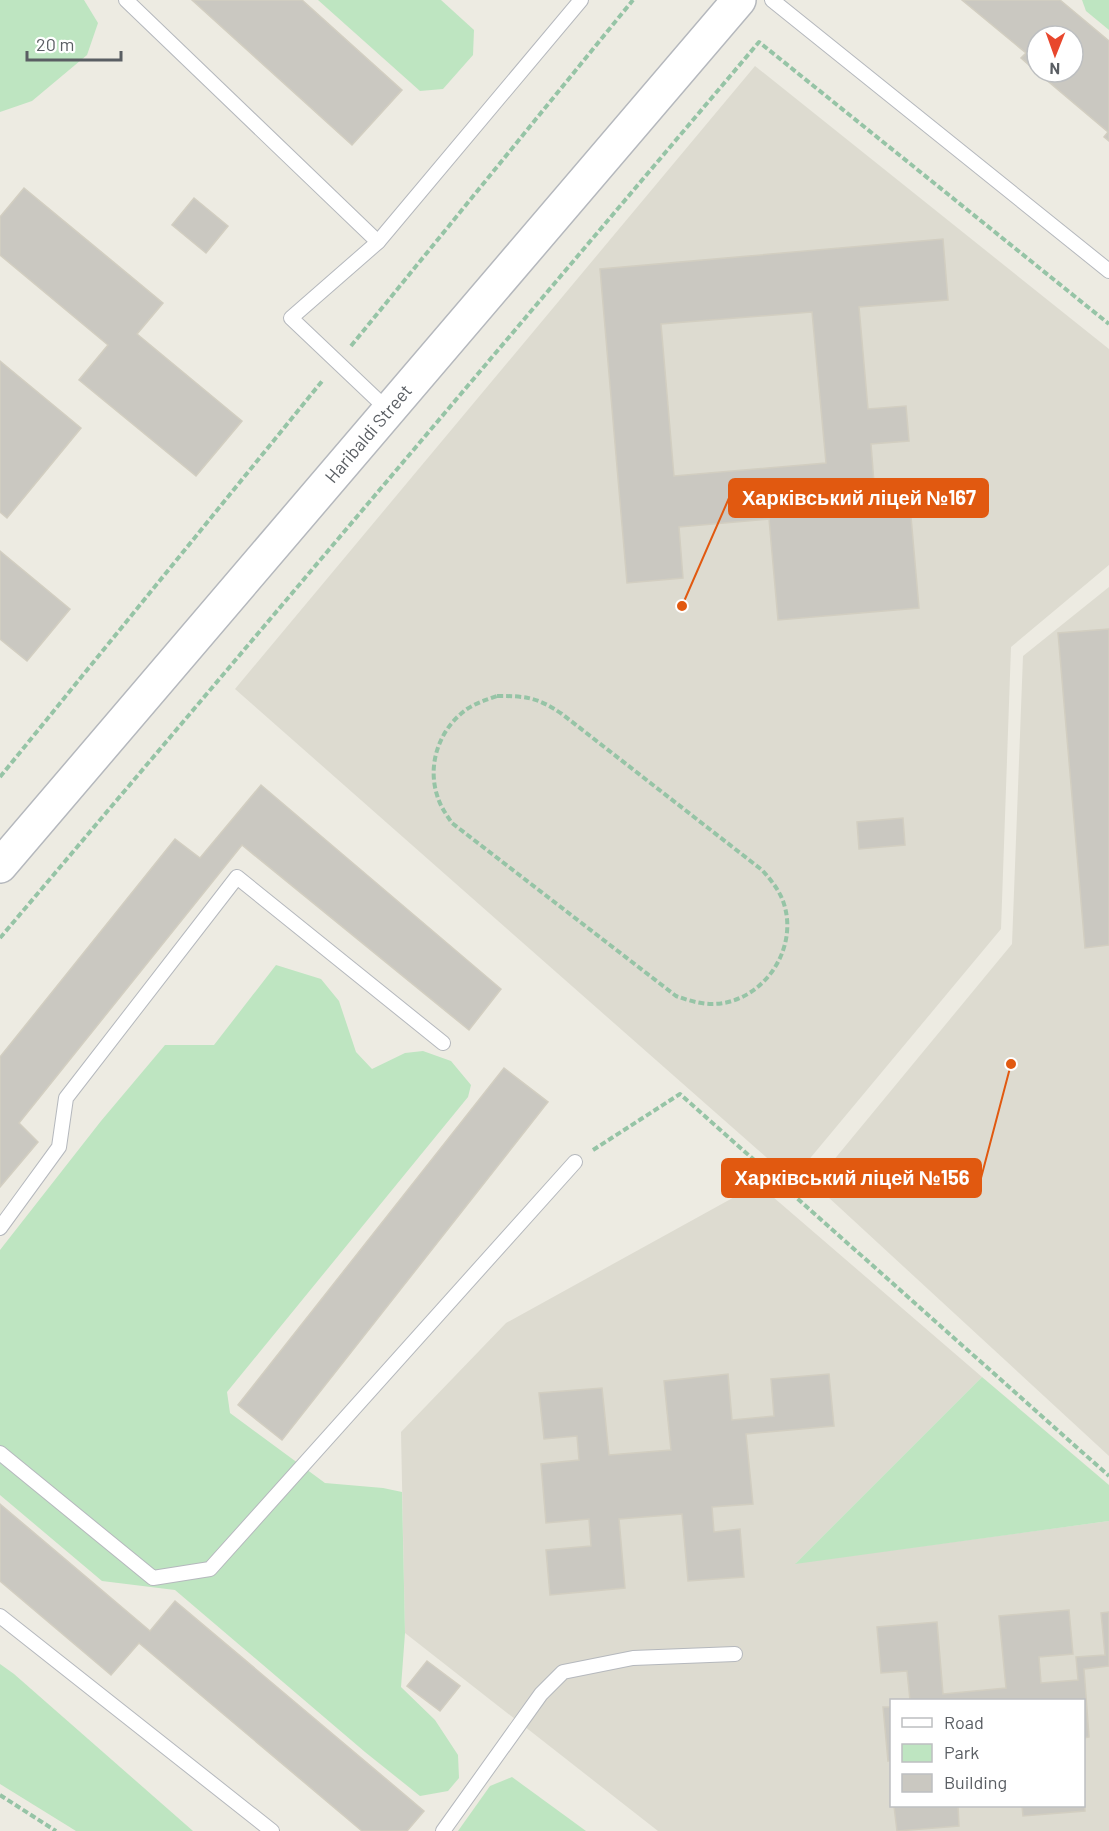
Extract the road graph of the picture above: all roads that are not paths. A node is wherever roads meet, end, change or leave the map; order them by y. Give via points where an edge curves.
1 (126, 0) edge
2 (581, 0) edge
3 (739, 0) edge
4 (771, 0) edge
5 (378, 242) junction
6 (1109, 272) edge
7 (388, 411) junction
8 (0, 866) edge
9 (443, 1043) dead end
10 (575, 1162) road end
11 (0, 1228) edge
12 (0, 1454) edge
13 (0, 1616) edge
14 (735, 1654) dead end
15 (272, 1831) edge
16 (443, 1831) edge

1 - 5 lane
2 - 5 lane
3 - 7 street, Haribaldi Street
4 - 6 lane
5 - 7 lane via 291,318
7 - 8 street, Haribaldi Street
9 - 11 lane via 237,877 66,1098 59,1147
10 - 12 lane via 210,1569 153,1578
13 - 15 lane
14 - 16 lane via 633,1658 563,1672 542,1694

